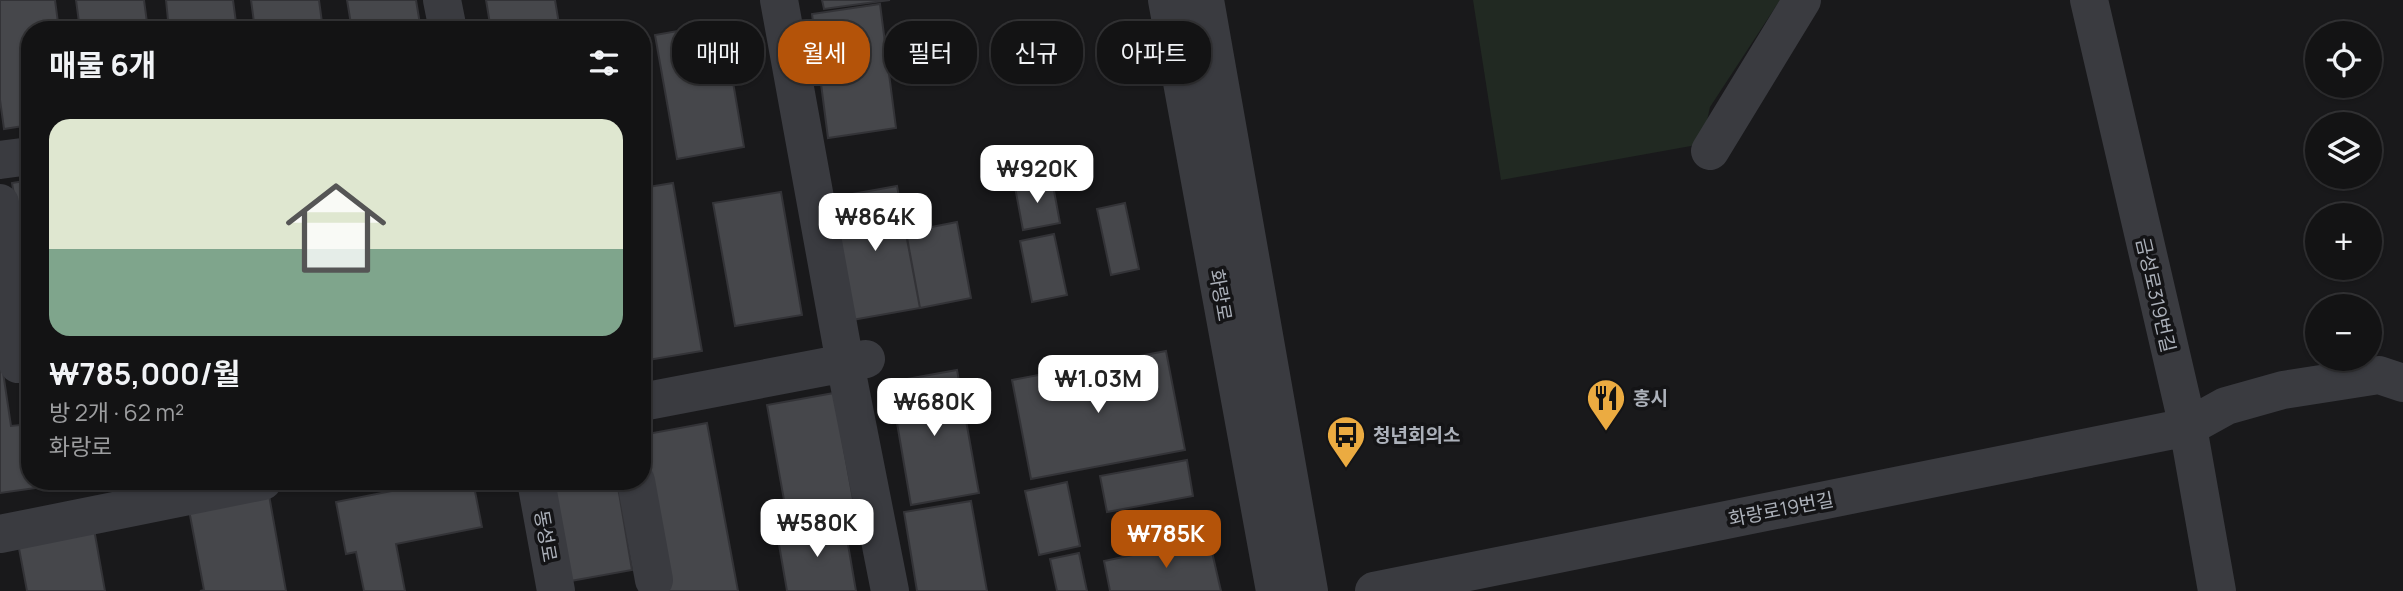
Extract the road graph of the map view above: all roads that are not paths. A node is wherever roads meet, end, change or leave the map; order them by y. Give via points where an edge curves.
1 (442, 0) edge
2 (779, 0) edge
3 (1167, 0) edge
4 (1205, 0) edge
5 (1802, 0) edge
6 (2089, 0) edge
7 (446, 21) edge
8 (1710, 151) dead end
9 (21, 157) edge
10 (0, 160) edge
11 (0, 203) edge
12 (855, 361) junction
13 (21, 364) edge
14 (2395, 376) edge
15 (651, 400) edge
16 (2188, 427) junction
17 (218, 490) edge
18 (538, 490) edge
19 (638, 490) edge
20 (0, 534) edge
21 (654, 580) dead end
22 (556, 591) edge
23 (890, 591) edge
24 (1275, 591) edge
25 (1309, 591) edge
26 (1374, 591) edge
27 (2217, 591) edge

1 - 7 street
2 - 12 street
3 - 24 street, 화랑로
4 - 25 street, 화랑로
5 - 8 street
6 - 16 street, 금성로319번길
9 - 10 street
11 - 13 street
12 - 15 street
12 - 23 street
14 - 16 street, 화랑로19번길 via 2283,390 2226,406
16 - 26 street, 화랑로19번길
16 - 27 street, 금성로319번길
17 - 20 street
18 - 22 street, 동성로
19 - 21 street

